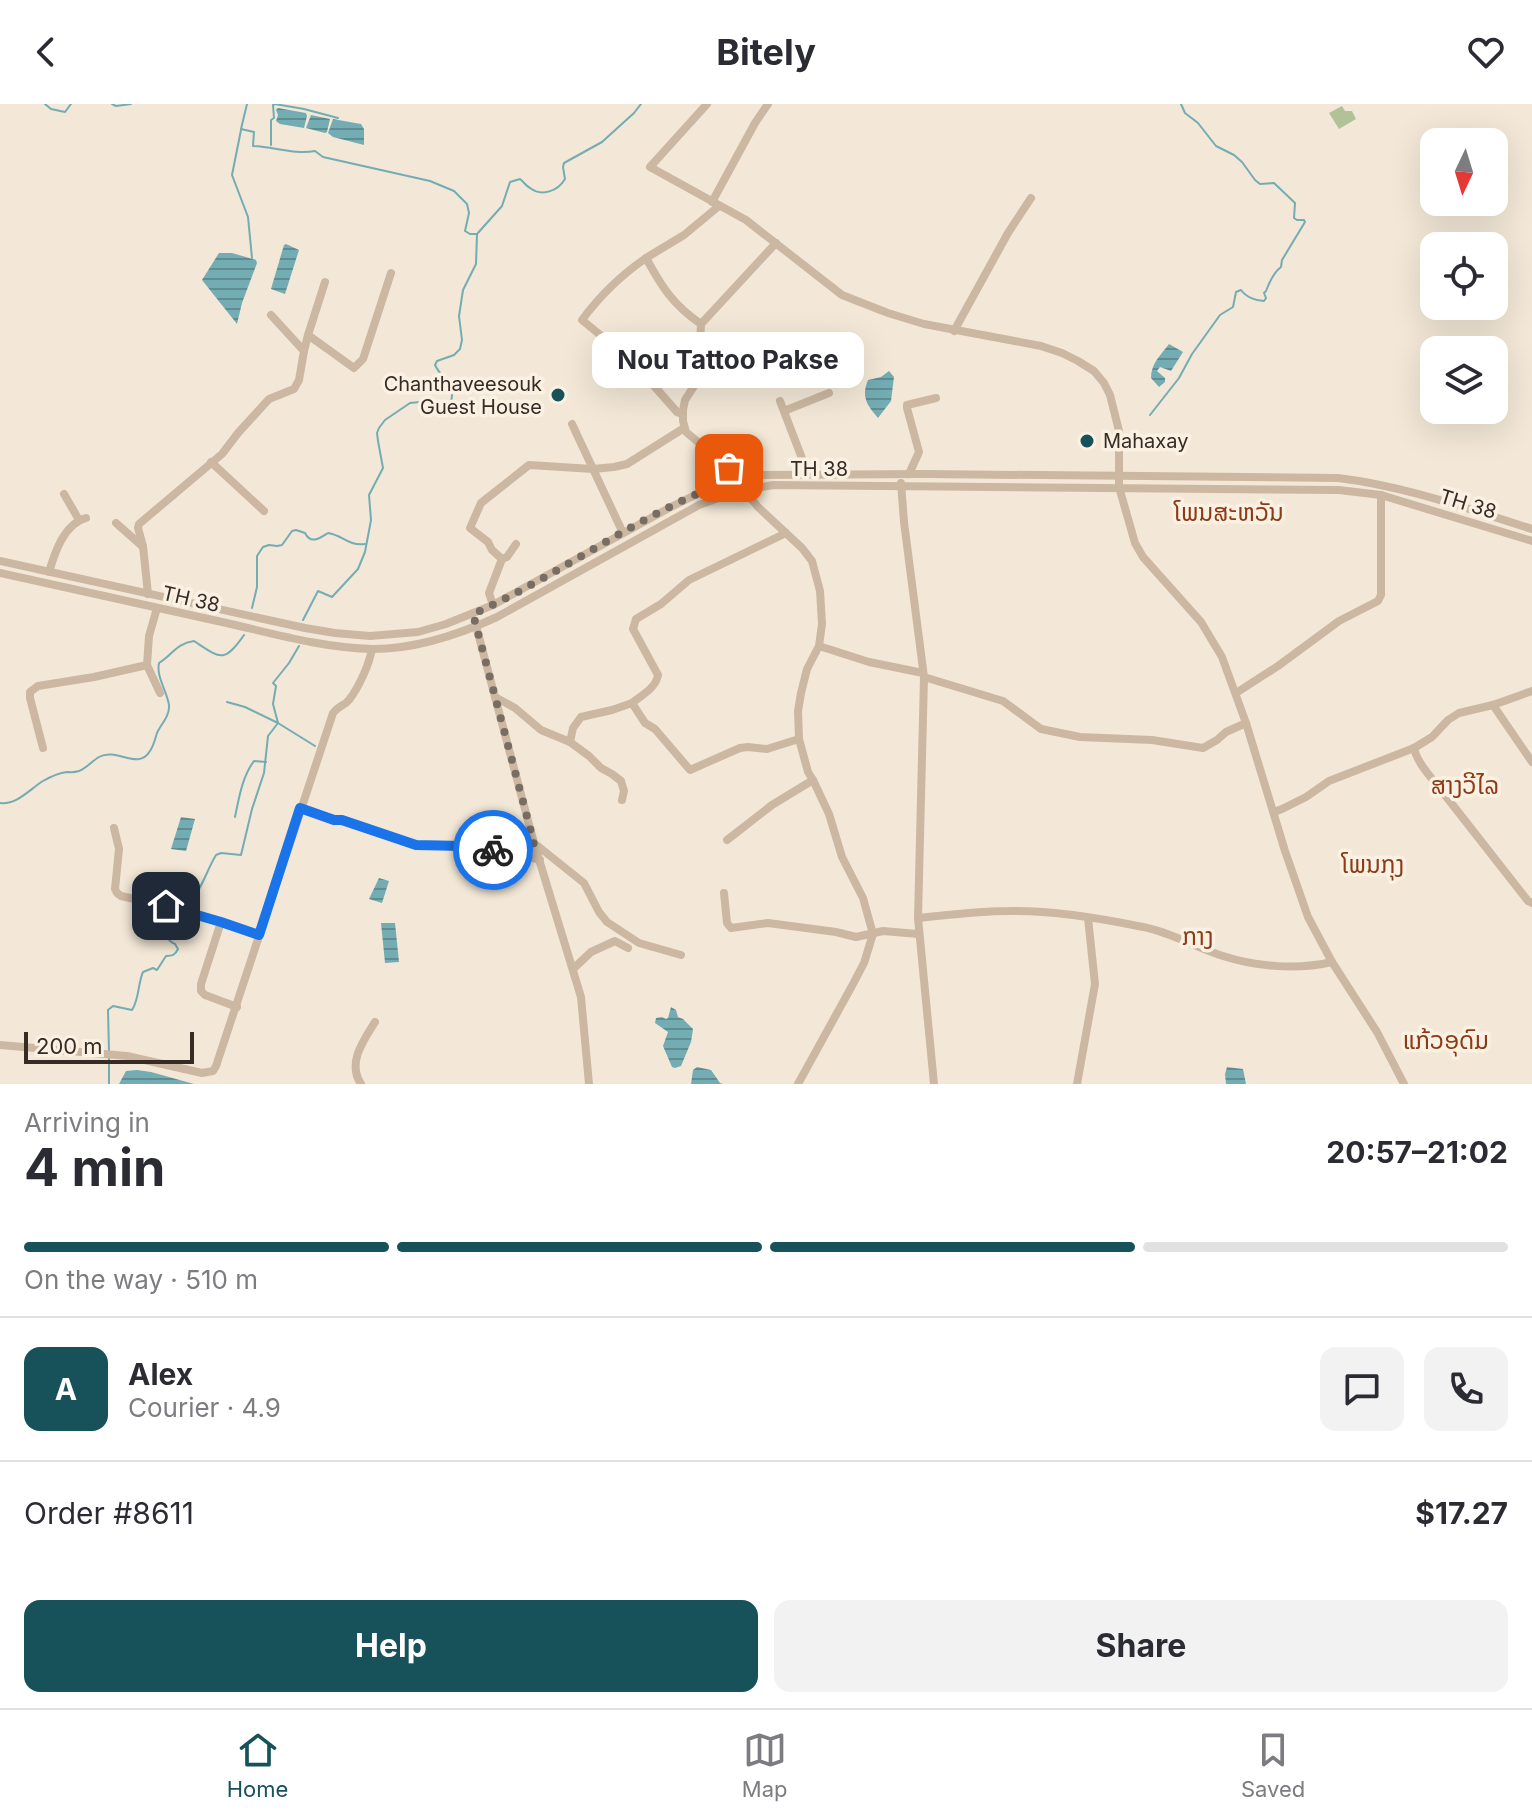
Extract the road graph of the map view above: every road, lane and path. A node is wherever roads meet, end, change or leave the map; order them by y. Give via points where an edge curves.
1 (707, 104) edge
2 (768, 104) edge
3 (1031, 198) dead end
4 (716, 204) junction
5 (776, 243) junction
6 (646, 258) junction
7 (391, 273) dead end
8 (325, 282) dead end
9 (271, 315) dead end
10 (701, 324) junction
11 (954, 331) junction
12 (308, 335) junction
13 (304, 351) junction
14 (829, 393) dead end
15 (936, 398) dead end
16 (780, 401) dead end
17 (784, 411) junction
18 (682, 414) junction
19 (572, 424) dead end
20 (684, 428) junction
21 (211, 462) junction
22 (593, 469) junction
23 (808, 474) junction
24 (904, 474) junction
25 (1119, 476) junction
26 (735, 479) junction
27 (1366, 481) junction
28 (901, 485) junction
29 (1119, 487) junction
30 (709, 488) junction
31 (744, 490) junction
32 (1365, 492) junction
33 (64, 494) dead end
34 (1381, 495) junction
35 (714, 499) junction
36 (264, 511) dead end
37 (116, 523) dead end
38 (1532, 529) edge
39 (623, 533) junction
40 (786, 533) junction
41 (1532, 541) edge
42 (516, 544) dead end
43 (143, 546) junction
44 (502, 559) junction
45 (0, 561) edge
46 (49, 572) junction
47 (0, 573) edge
48 (148, 594) junction
49 (493, 605) junction
50 (200, 606) junction
51 (157, 608) junction
52 (473, 614) junction
53 (197, 616) junction
54 (477, 626) junction
55 (819, 646) junction
56 (372, 649) junction
57 (147, 665) junction
58 (923, 675) junction
59 (1532, 691) edge
60 (160, 693) dead end
61 (1236, 693) junction
62 (495, 697) junction
63 (632, 703) junction
64 (1493, 705) junction
65 (1246, 723) junction
66 (799, 739) junction
67 (570, 742) junction
68 (43, 748) dead end
69 (1414, 748) junction
70 (1532, 762) edge
71 (813, 780) junction
72 (622, 800) dead end
73 (300, 808) junction
74 (1274, 812) junction
75 (114, 828) dead end
76 (727, 840) dead end
77 (534, 843) junction
78 (514, 853) junction
79 (540, 860) junction
80 (724, 893) dead end
81 (1532, 903) edge
82 (918, 918) junction
83 (1088, 918) junction
84 (221, 922) junction
85 (873, 934) junction
86 (918, 934) junction
87 (259, 935) junction
88 (628, 948) dead end
89 (681, 955) dead end
90 (1332, 962) junction
91 (573, 969) junction
92 (237, 1007) junction
93 (375, 1022) dead end
94 (0, 1045) edge
95 (361, 1084) edge
96 (589, 1084) edge
97 (798, 1084) edge
98 (934, 1084) edge
99 (1077, 1084) edge
100 (1404, 1084) edge

1 - 4 street via 650,167
2 - 4 street via 740,149
3 - 11 street
4 - 5 street
4 - 6 street via 684,235
5 - 10 street
5 - 11 street via 842,295
6 - 10 street via 669,297
6 - 18 street via 600,296 582,320 619,348
7 - 12 street via 357,366
8 - 12 street
9 - 13 street
10 - 18 street via 698,380
11 - 25 street via 1041,346 1094,371 1115,411
12 - 13 street
13 - 21 street via 294,389 269,399
14 - 17 street
15 - 24 street via 907,405 919,452
16 - 17 street
17 - 23 street
18 - 20 street
19 - 22 street
20 - 22 street via 627,464
20 - 26 street
21 - 36 street
21 - 43 street via 139,524
22 - 39 street
22 - 44 street via 529,465 481,503 470,528
23 - 24 street, TH 38
23 - 26 street, TH 38
24 - 25 street, TH 38
24 - 28 street
25 - 27 street, TH 38
25 - 29 street
26 - 30 street, TH 38
27 - 32 street
27 - 38 street, TH 38
28 - 29 street, TH 38
28 - 31 street, TH 38 via 773,485
28 - 58 street
29 - 32 street, TH 38
29 - 61 street via 1138,549 1212,637
30 - 35 street
30 - 39 street, TH 38
31 - 35 street, TH 38
31 - 40 street
32 - 34 street, TH 38
33 - 46 street via 82,519 64,535
34 - 41 street, TH 38
34 - 61 street via 1378,601 1339,621
35 - 54 street, TH 38
37 - 43 street
39 - 49 street, TH 38
40 - 55 street via 812,561 822,610
40 - 63 street via 689,580 636,619 633,629 658,675 652,688
42 - 44 street
43 - 48 street
44 - 49 street via 489,593
45 - 46 street, TH 38
46 - 48 street, TH 38
47 - 51 street, TH 38
48 - 50 street, TH 38
49 - 52 street, TH 38
50 - 52 street, TH 38 via 370,636 418,632
50 - 53 street
51 - 53 street, TH 38
51 - 57 street
52 - 54 street
53 - 56 street, TH 38 via 302,640
54 - 56 street, TH 38 via 418,644
54 - 62 street
55 - 58 street
55 - 66 street via 801,693
56 - 73 street via 347,702 333,713
57 - 60 street
57 - 68 street via 38,686 30,692
58 - 65 street via 1003,701 1041,729 1080,737 1203,748
58 - 82 street
59 - 64 street
61 - 65 street
62 - 67 street via 541,730
62 - 77 street
63 - 66 street via 690,770 740,748 767,749
63 - 67 street via 581,717
64 - 69 street via 1459,713
64 - 70 street
65 - 74 street
66 - 71 street
67 - 72 street via 621,781
69 - 74 street via 1329,781
69 - 81 street via 1424,768
71 - 76 street
71 - 85 street
73 - 78 street via 416,845
73 - 87 street
74 - 90 street via 1304,907
75 - 84 street via 119,849 117,893
77 - 78 street
77 - 79 street
77 - 89 street via 584,883 607,922 639,943
78 - 79 street
79 - 91 street
80 - 85 street via 731,928 768,923 856,937
82 - 83 street via 1010,911
82 - 86 street
83 - 90 street via 1147,927 1247,962
83 - 99 street via 1095,984
84 - 87 street
84 - 92 street via 201,991
85 - 86 street
85 - 97 street via 864,963
86 - 98 street
87 - 92 street
88 - 91 street via 615,941 591,952
90 - 100 street
91 - 96 street via 581,997
92 - 94 street via 216,1066 208,1073 127,1056
93 - 95 street via 355,1059

